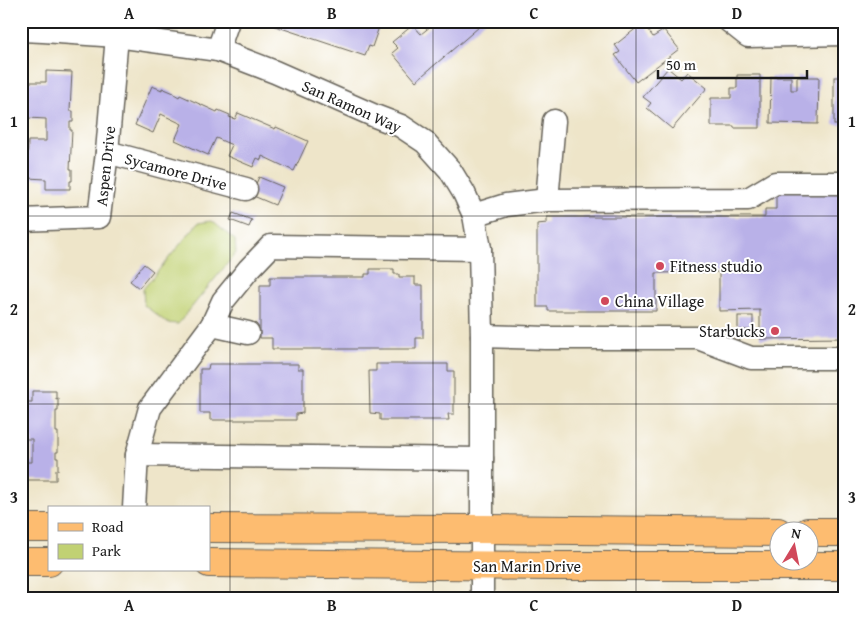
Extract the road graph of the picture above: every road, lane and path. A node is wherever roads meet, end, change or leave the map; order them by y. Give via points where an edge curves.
1 (228, 21) edge
2 (729, 21) edge
3 (44, 26) edge
4 (21, 30) edge
5 (845, 34) edge
6 (117, 36) junction
7 (218, 50) junction
8 (554, 121) dead end
9 (107, 152) junction
10 (845, 183) edge
11 (246, 189) dead end
12 (547, 200) junction
13 (474, 215) junction
14 (21, 220) edge
15 (480, 249) junction
16 (212, 325) junction
17 (248, 333) dead end
18 (482, 336) junction
19 (845, 358) edge
20 (137, 455) junction
21 (482, 459) junction
22 (134, 506) edge
23 (21, 528) edge
24 (48, 528) edge
25 (210, 528) edge
26 (481, 529) junction
27 (768, 532) edge
28 (818, 532) edge
29 (845, 532) edge
30 (21, 562) edge
31 (48, 562) edge
32 (210, 563) edge
33 (482, 566) junction
34 (845, 566) edge
35 (482, 598) edge

1 - 7 street
2 - 5 street via 748,36
3 - 4 street, San Ramon Way
3 - 6 street, San Ramon Way
6 - 7 street, San Ramon Way
6 - 9 street, Aspen Drive
7 - 13 street, San Ramon Way via 401,126 425,142 450,170
8 - 12 street
9 - 11 street, Sycamore Drive
9 - 14 street, Aspen Drive via 99,217
10 - 12 street via 775,182 748,199
12 - 13 street via 506,205
13 - 15 street, San Ramon Way
15 - 16 street via 271,246 223,301
15 - 18 street, San Ramon Way
16 - 17 street
16 - 20 street via 150,408
18 - 19 street via 698,338 751,358
18 - 21 street, San Ramon Way
20 - 21 street
20 - 22 street
21 - 26 street, San Ramon Way
23 - 24 main road
25 - 26 main road
26 - 27 main road
26 - 33 street, San Ramon Way
28 - 29 main road
30 - 31 main road
32 - 33 main road, San Marin Drive
33 - 34 main road, San Marin Drive
33 - 35 street, San Ramon Way

